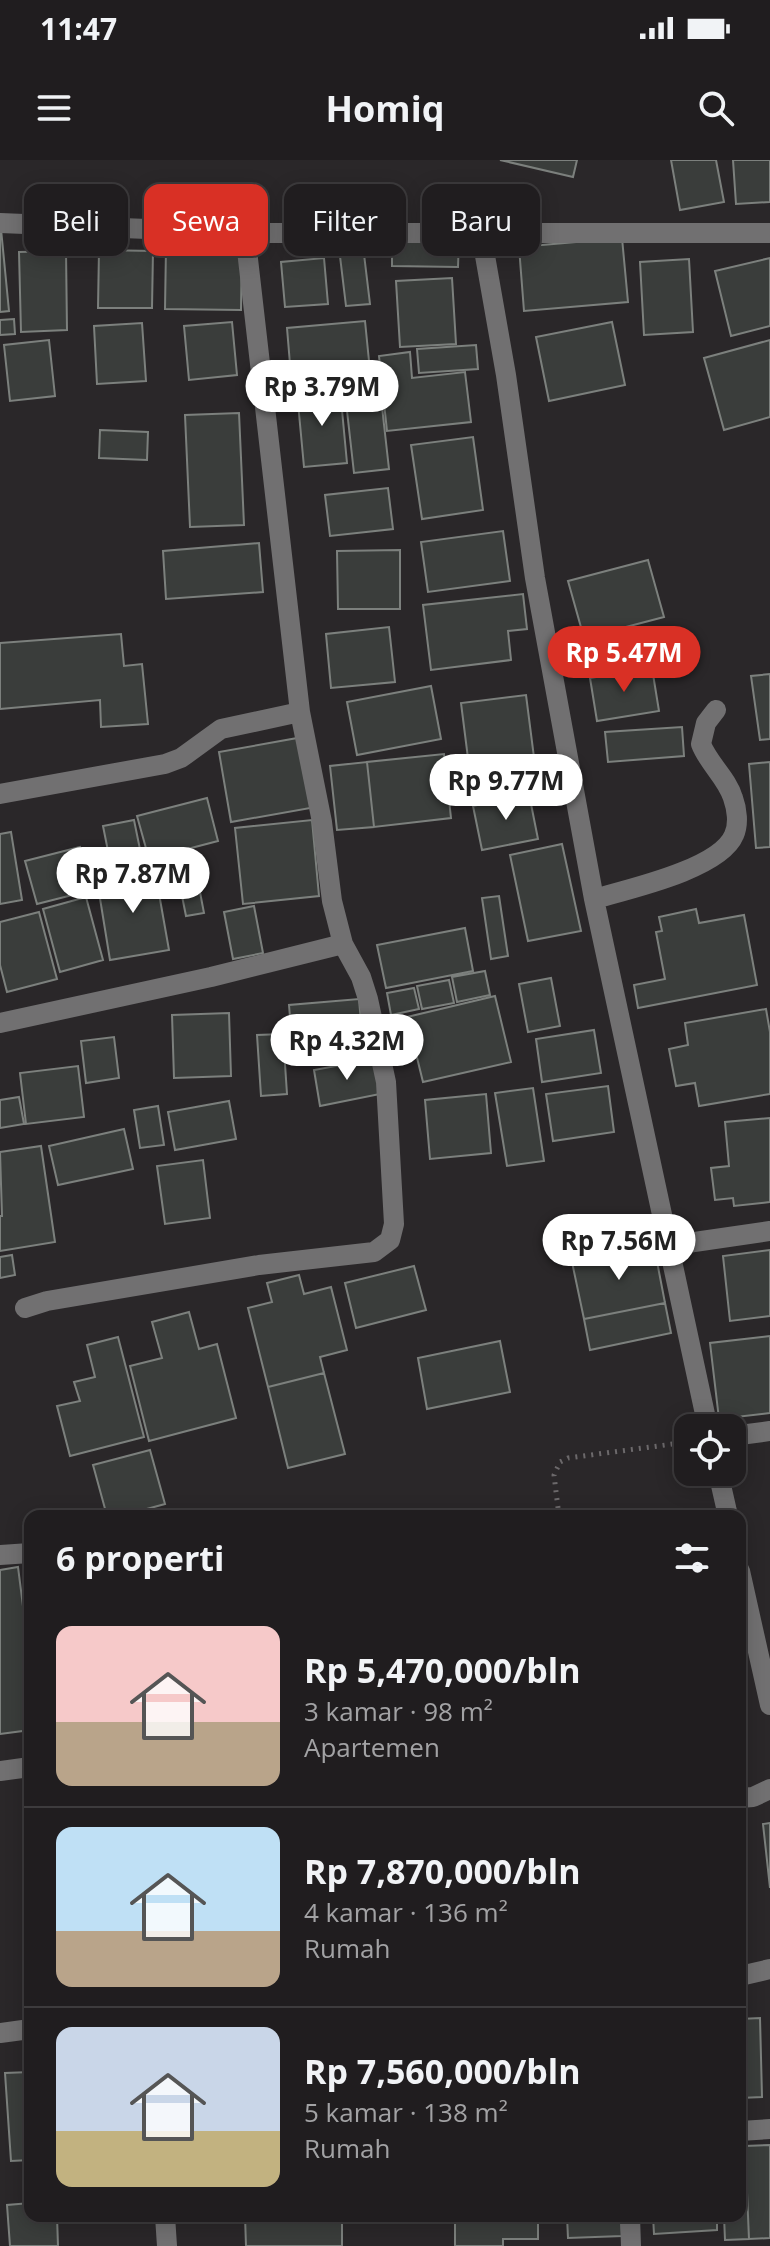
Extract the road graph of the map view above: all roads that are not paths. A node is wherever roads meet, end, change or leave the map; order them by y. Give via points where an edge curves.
1 (0, 223) edge
2 (144, 229) edge
3 (268, 233) edge
4 (422, 233) edge
5 (540, 233) edge
6 (770, 233) edge
7 (248, 256) edge
8 (485, 256) edge
9 (716, 710) dead end
10 (300, 712) junction
11 (0, 794) edge
12 (594, 899) junction
13 (343, 944) junction
14 (0, 1023) edge
15 (770, 1231) edge
16 (667, 1246) junction
17 (25, 1308) dead end
18 (705, 1414) edge
19 (770, 1431) edge
20 (746, 1434) edge
21 (721, 1486) edge
22 (727, 1510) edge
23 (24, 1553) edge
24 (0, 1555) edge
25 (746, 1598) edge
26 (770, 1705) edge
27 (24, 1768) edge
28 (0, 1771) edge
29 (770, 1789) edge
30 (746, 1798) edge
31 (770, 1969) edge
32 (746, 1975) edge
33 (24, 2030) edge
34 (0, 2033) edge
35 (770, 2129) edge
36 (746, 2131) edge
37 (165, 2222) edge
38 (630, 2222) edge
39 (167, 2246) edge
40 (631, 2246) edge

1 - 2 street
3 - 4 street
5 - 6 street
7 - 10 street
8 - 12 street via 535,578
9 - 12 street via 701,744 733,796 737,823 729,844 684,871
10 - 11 street via 221,729 165,764
10 - 13 street
12 - 16 street
13 - 14 street
13 - 17 street via 368,999 386,1082 394,1224 386,1245 360,1255 259,1265
15 - 16 street
16 - 18 street
19 - 20 street
21 - 22 street
23 - 24 street
25 - 26 street
27 - 28 street
29 - 30 street
31 - 32 street
33 - 34 street
35 - 36 street
37 - 39 street
38 - 40 street

